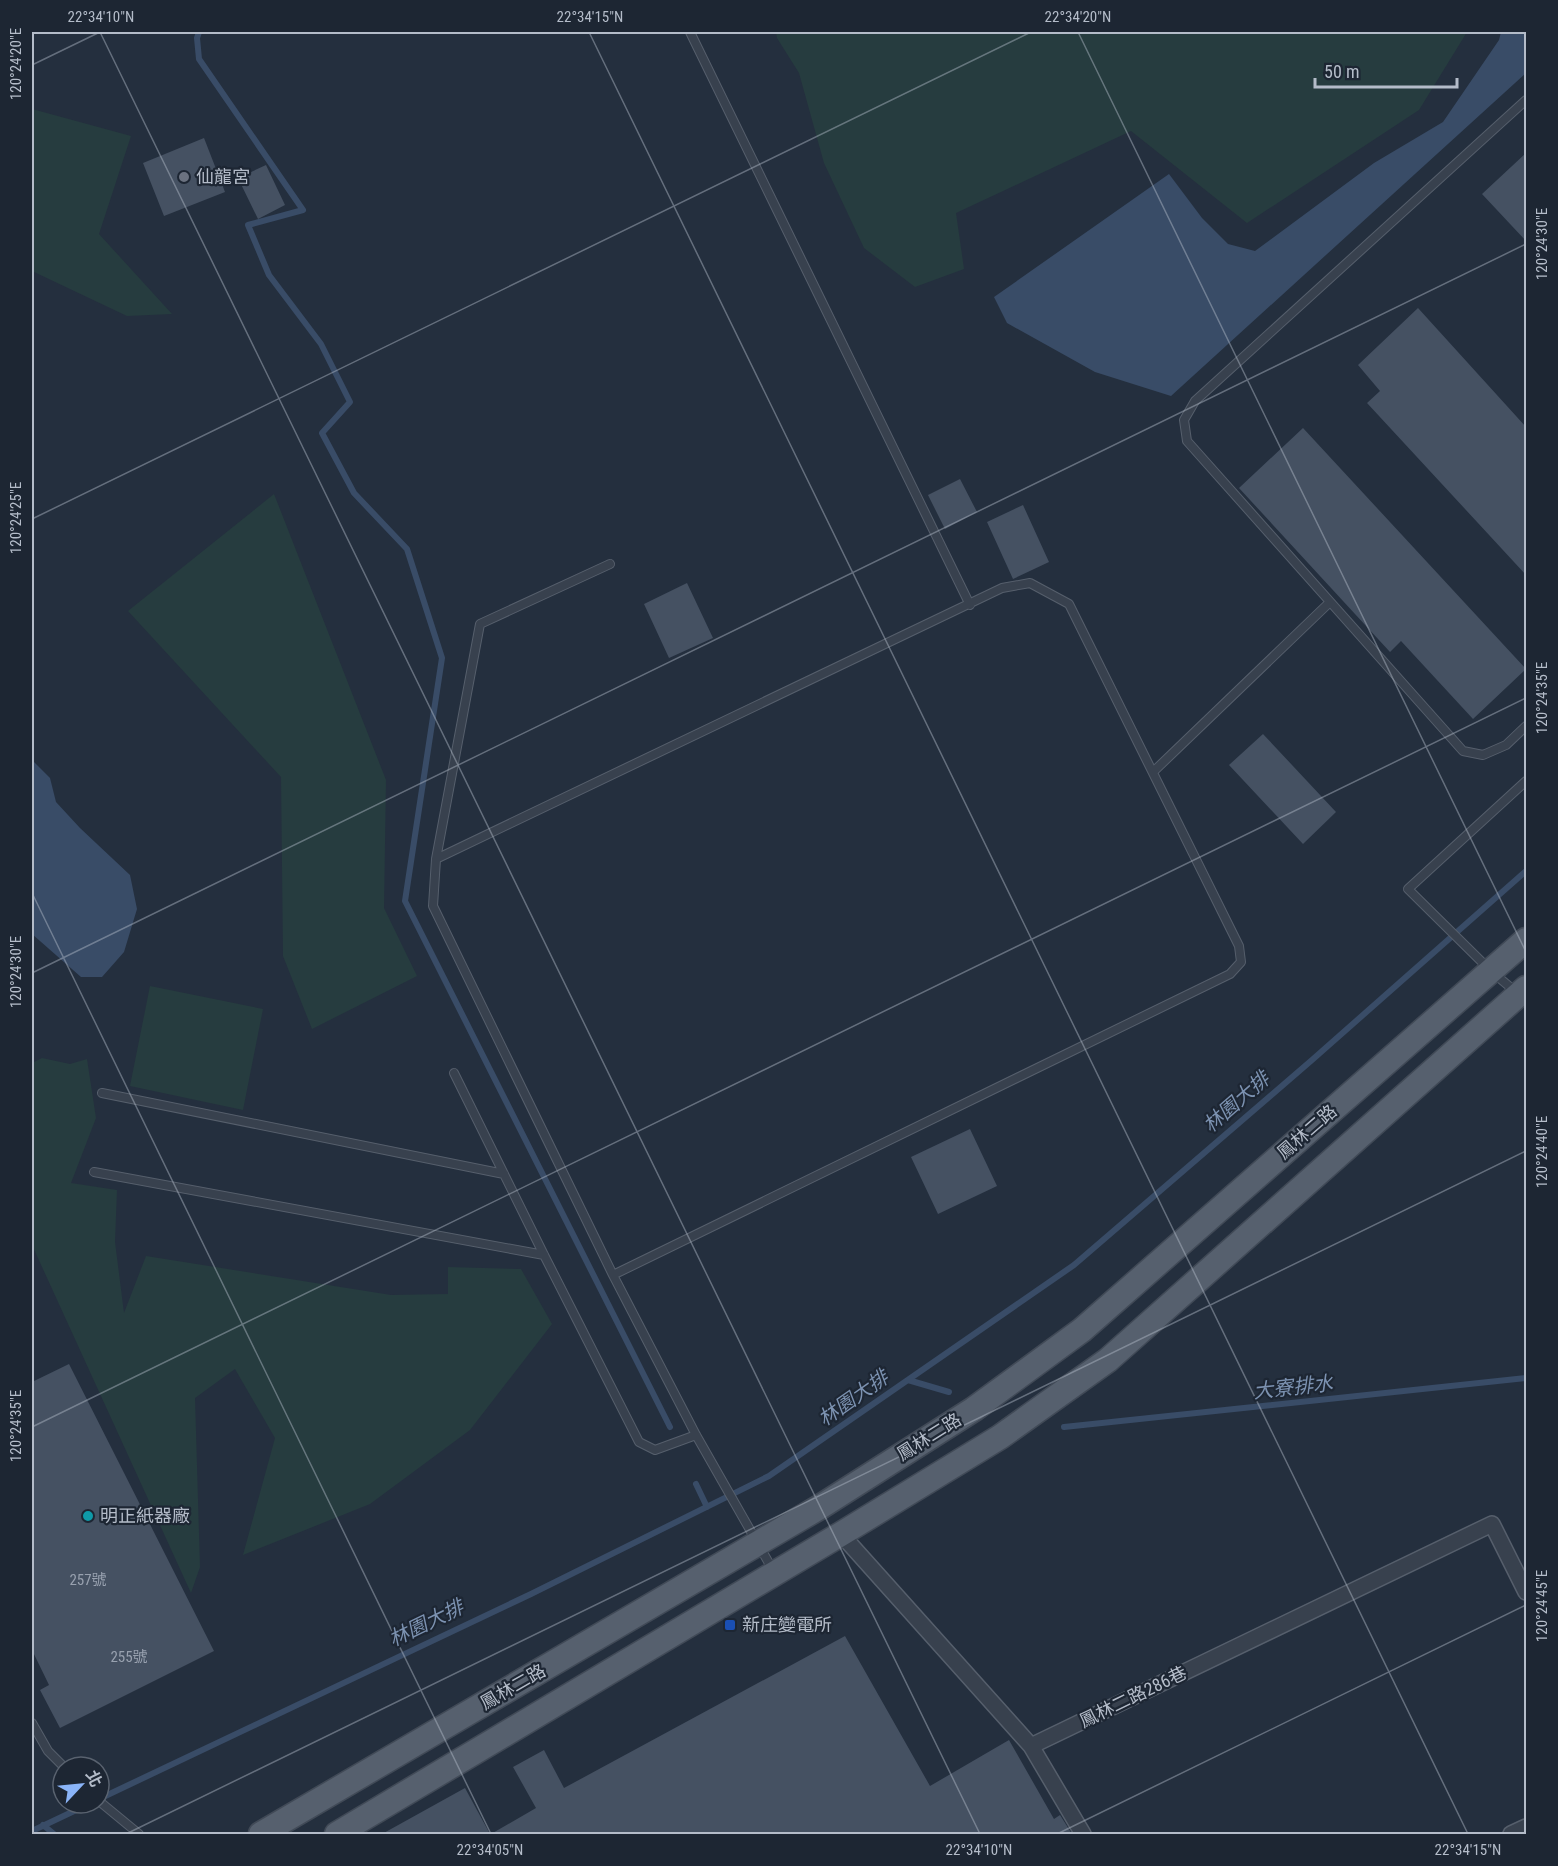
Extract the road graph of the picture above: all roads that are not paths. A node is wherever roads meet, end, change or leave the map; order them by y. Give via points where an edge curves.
1 (690, 32) edge
2 (1527, 100) edge
3 (610, 564) dead end
4 (1330, 602) junction
5 (970, 605) junction
6 (1527, 726) edge
7 (1153, 772) junction
8 (1527, 782) edge
9 (436, 859) junction
10 (1527, 940) edge
11 (1483, 962) junction
12 (1523, 991) edge
13 (454, 1073) dead end
14 (102, 1093) dead end
15 (94, 1172) dead end
16 (504, 1174) junction
17 (544, 1255) junction
18 (613, 1275) junction
19 (696, 1435) junction
20 (841, 1534) junction
21 (754, 1536) junction
22 (775, 1573) junction
23 (1527, 1592) edge
24 (32, 1723) edge
25 (1031, 1746) junction
26 (52, 1755) edge
27 (111, 1811) edge
28 (1527, 1827) edge
29 (139, 1834) edge
30 (261, 1834) edge
31 (337, 1834) edge
32 (1083, 1834) edge
33 (1511, 1834) edge

1 - 5 lane
2 - 4 lane via 1195,401 1184,420 1187,441
3 - 9 lane via 480,624
4 - 6 lane via 1463,751 1483,755 1506,744
4 - 7 lane
5 - 7 lane via 1002,588 1030,583 1069,604
5 - 9 lane
7 - 18 lane via 1239,946 1241,962 1230,974
8 - 11 lane via 1408,889
9 - 18 lane via 433,906
10 - 11 main road, 鳳林二路
11 - 12 lane
11 - 21 main road, 鳳林二路 via 1082,1330 974,1409 820,1507
12 - 20 main road, 鳳林二路 via 1108,1360 1000,1437
13 - 16 lane
14 - 16 lane
15 - 17 lane
16 - 17 lane
17 - 19 lane via 639,1442 655,1450
18 - 19 lane
19 - 21 lane
20 - 22 main road, 鳳林二路
20 - 25 street
21 - 22 lane
21 - 30 main road, 鳳林二路
22 - 31 main road, 鳳林二路
23 - 25 street, 鳳林二路286巷 via 1492,1524
24 - 26 lane
25 - 32 street
27 - 29 lane
28 - 33 street

